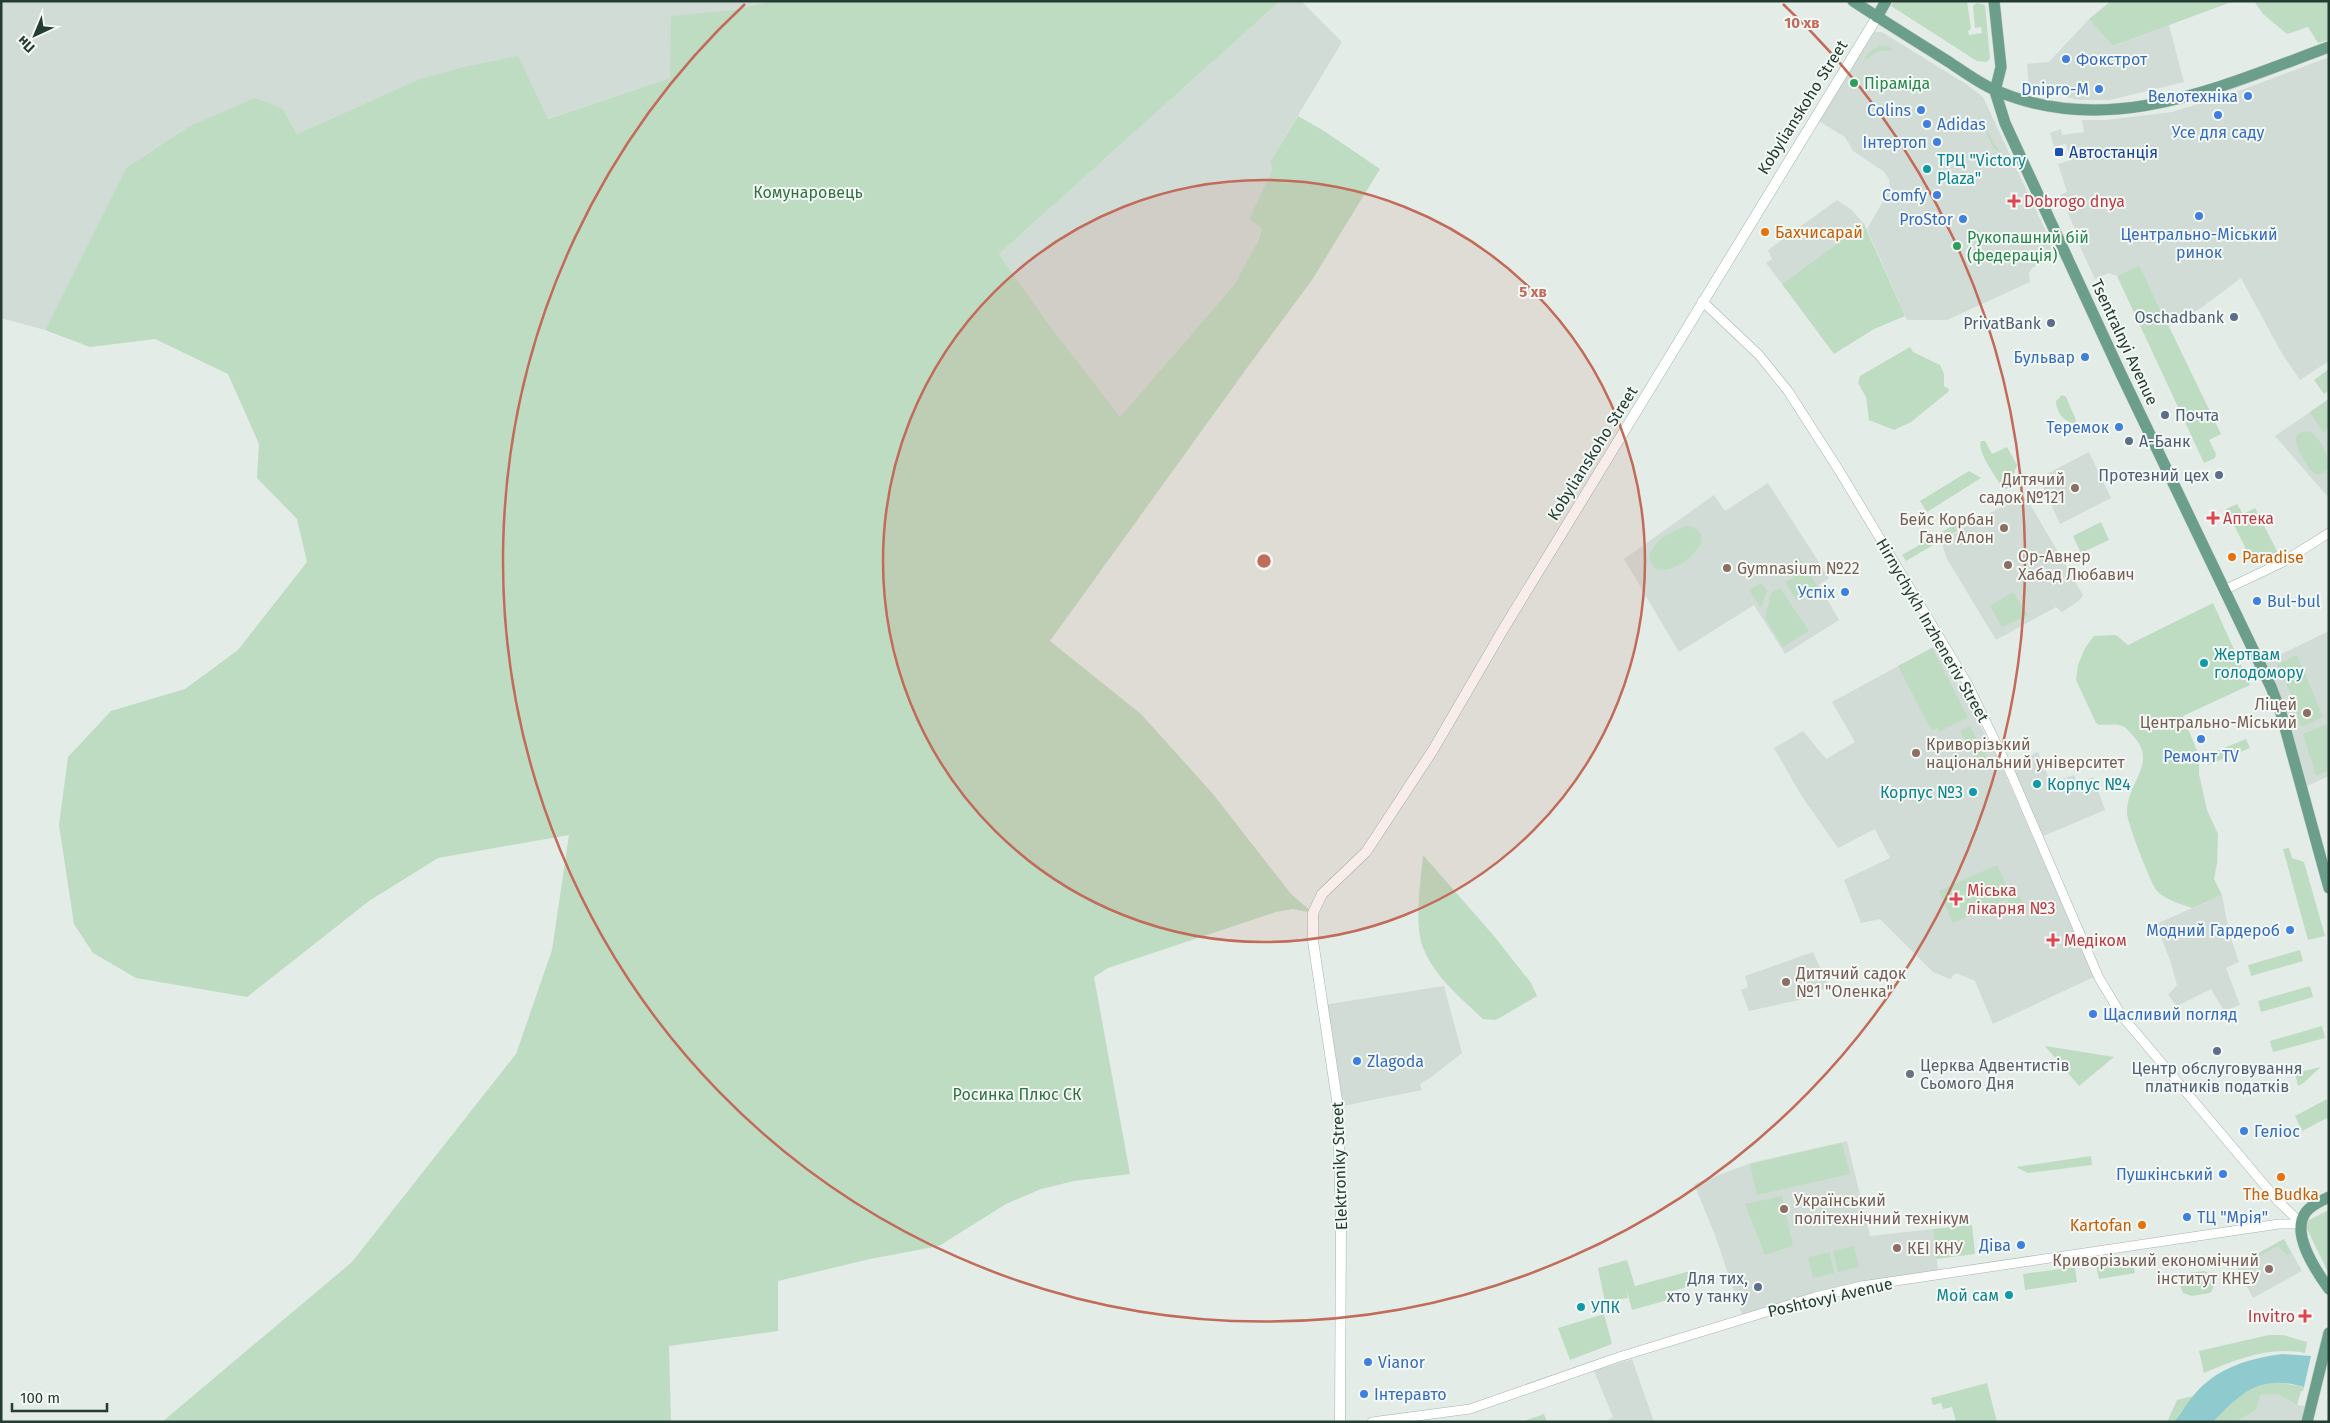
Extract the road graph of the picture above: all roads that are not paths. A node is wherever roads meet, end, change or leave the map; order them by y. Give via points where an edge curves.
1 (1853, 1) edge
2 (1886, 1) edge
3 (1994, 1) edge
4 (1877, 17) junction
5 (2329, 46) edge
6 (1995, 90) junction
7 (1702, 301) junction
8 (2329, 533) edge
9 (2224, 590) junction
10 (2329, 888) edge
11 (1313, 913) joint
12 (2329, 1197) edge
13 (2301, 1223) junction
14 (2328, 1290) edge
15 (2327, 1342) edge
16 (1340, 1422) edge
17 (1372, 1422) edge
18 (2307, 1422) edge

1 - 4 main road
2 - 4 main road, Kobylianskoho Street
3 - 6 main road via 2001,66
4 - 6 main road
4 - 7 main road, Kobylianskoho Street
5 - 6 main road via 2200,93 2125,110 2073,110 2023,100
6 - 9 main road, Tsentralnyi Avenue via 2005,123
7 - 11 main road, Kobylianskoho Street via 1432,750 1366,852 1322,894
7 - 13 street, Hirnychykh Inzheneriv Street via 1759,355 1788,391 1967,683 2112,1001 2273,1195
8 - 9 street via 2280,564
9 - 10 main road, Tsentralnyi Avenue via 2281,714
11 - 16 main road, Elektroniky Street via 1313,941 1338,1107
12 - 13 main road via 2311,1206
13 - 14 main road via 2306,1248
13 - 17 street, Poshtovyi Avenue via 1862,1286 1815,1297 1614,1358 1470,1409
15 - 18 main road

